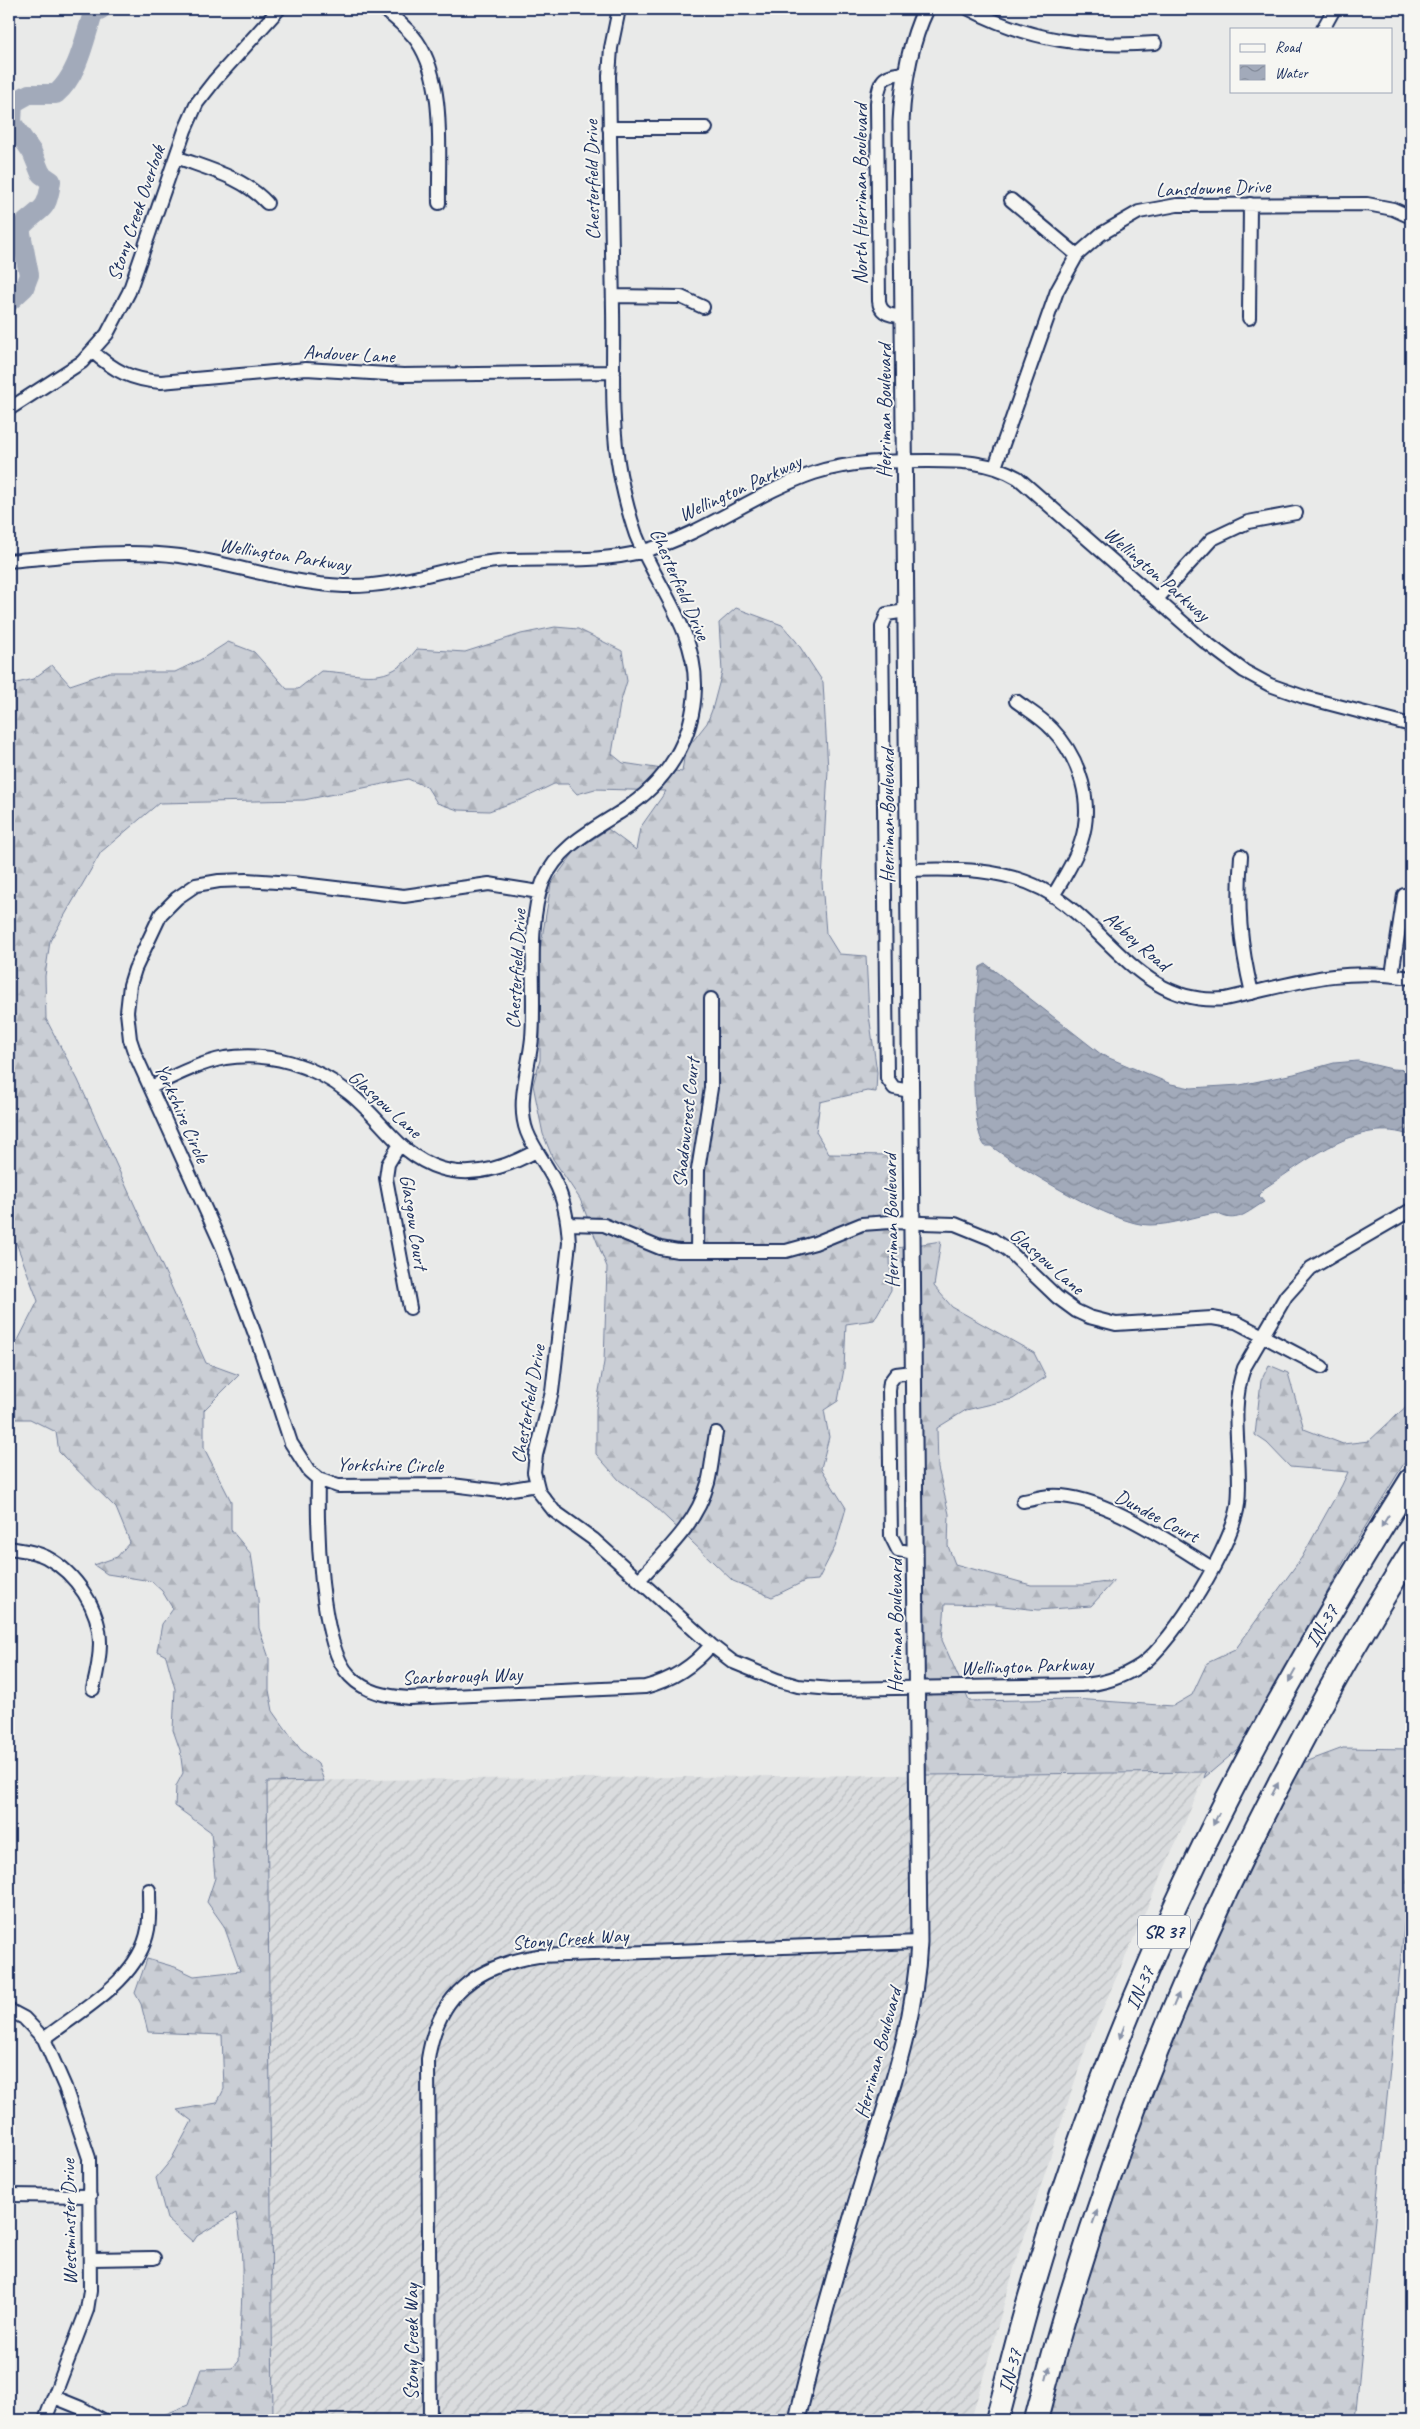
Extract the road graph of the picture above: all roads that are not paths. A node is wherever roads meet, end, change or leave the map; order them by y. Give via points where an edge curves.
1 (279, 9) edge
2 (384, 9) edge
3 (619, 9) edge
4 (926, 9) edge
5 (969, 9) edge
6 (1334, 9) edge
7 (1324, 28) edge
8 (1155, 42) dead end
9 (906, 73) junction
10 (609, 128) junction
11 (706, 128) dead end
12 (176, 157) junction
13 (1012, 200) dead end
14 (267, 203) dead end
15 (439, 203) dead end
16 (1250, 204) junction
17 (1411, 217) edge
18 (1077, 255) junction
19 (613, 296) junction
20 (703, 307) dead end
21 (903, 316) junction
22 (1249, 318) dead end
23 (92, 351) junction
24 (614, 372) junction
25 (9, 409) edge
26 (904, 461) junction
27 (995, 467) junction
28 (1296, 513) dead end
29 (644, 551) junction
30 (9, 561) edge
31 (1157, 599) junction
32 (906, 612) junction
33 (1016, 701) dead end
34 (1411, 725) edge
35 (1241, 856) dead end
36 (908, 870) junction
37 (539, 892) junction
38 (1404, 895) dead end
39 (1053, 896) junction
40 (1392, 975) junction
41 (1411, 978) edge
42 (1252, 993) junction
43 (711, 999) dead end
44 (151, 1088) junction
45 (910, 1091) junction
46 (400, 1144) junction
47 (536, 1151) junction
48 (1411, 1210) edge
49 (911, 1222) junction
50 (568, 1224) junction
51 (696, 1251) junction
52 (410, 1308) dead end
53 (1263, 1335) junction
54 (1322, 1367) dead end
55 (912, 1372) junction
56 (716, 1433) dead end
57 (318, 1479) junction
58 (1411, 1480) edge
59 (537, 1485) junction
60 (1022, 1501) dead end
61 (9, 1548) edge
62 (1411, 1552) edge
63 (914, 1554) junction
64 (1212, 1568) junction
65 (639, 1580) junction
66 (711, 1645) junction
67 (915, 1687) junction
68 (94, 1689) dead end
69 (149, 1890) dead end
70 (919, 1942) junction
71 (9, 2010) edge
72 (44, 2038) junction
73 (9, 2195) edge
74 (90, 2196) junction
75 (154, 2258) dead end
76 (91, 2259) junction
77 (54, 2397) junction
78 (45, 2420) edge
79 (104, 2420) edge
80 (430, 2420) edge
81 (798, 2420) edge
82 (997, 2420) edge
83 (1036, 2420) edge

1 - 12 street, Stony Creek Overlook via 197,103
2 - 15 street via 417,41 433,78 437,109
3 - 10 street, Chesterfield Drive via 608,76
4 - 9 street, Herriman Boulevard via 913,42
5 - 8 street via 1007,26 1051,39 1108,45
6 - 7 street
9 - 21 street, Herriman Boulevard via 902,122
9 - 21 street, North Herriman Boulevard via 884,78 880,83 878,103 879,301 881,310 887,314
10 - 11 street
10 - 19 street, Chesterfield Drive
12 - 14 street via 243,183
12 - 23 street, Stony Creek Overlook via 129,292 107,334
13 - 18 street
16 - 17 street, Lansdowne Drive via 1367,204 1393,209
16 - 18 street, Lansdowne Drive via 1154,208 1114,224
16 - 22 street
18 - 27 street, Lansdowne Drive via 1056,291
19 - 20 street via 682,297
19 - 24 street, Chesterfield Drive
21 - 26 street, Herriman Boulevard
23 - 24 street, Andover Lane via 118,372 161,382 306,369 404,376
23 - 25 street, Stony Creek Overlook via 64,375
24 - 29 street, Chesterfield Drive via 619,468
26 - 27 street, Wellington Parkway via 963,461
26 - 29 street, Wellington Parkway via 860,463 815,473 695,531
26 - 32 street, Herriman Boulevard
27 - 31 street, Wellington Parkway via 1018,478 1043,497
28 - 31 street via 1248,522 1212,539
29 - 30 street, Wellington Parkway via 610,557 506,560 389,584 346,586 159,554 101,554
29 - 37 street, Chesterfield Drive via 674,609 690,650 695,685 693,715 686,738 675,760 653,788 569,846 550,869
31 - 34 street, Wellington Parkway via 1224,658 1270,685
32 - 36 street, Herriman Boulevard
32 - 45 street via 884,616 882,637 886,1078 894,1088
33 - 39 street via 1045,722 1067,746 1084,791 1086,810 1082,840
35 - 42 street via 1239,933
36 - 39 street, Abbey Road via 986,871 1021,880
36 - 45 street, Herriman Boulevard
37 - 44 street, Yorkshire Circle via 489,884 387,896 246,880 208,882 190,888 168,905 153,926 130,985 129,1032
37 - 47 street, Chesterfield Drive via 535,917 532,1040 524,1101 527,1132
38 - 40 street
39 - 42 street, Abbey Road via 1077,913 1137,970 1166,990 1210,1000
40 - 41 street, Abbey Road
40 - 42 street, Abbey Road via 1353,973 1317,976
43 - 51 street, Shadowcrest Court via 712,1088 698,1170
44 - 46 street, Glasgow Lane via 197,1066 224,1058 250,1056 288,1062 313,1070 340,1086
44 - 57 street, Yorkshire Circle via 222,1246 291,1443 298,1457
45 - 49 street, Herriman Boulevard
46 - 47 street, Glasgow Lane via 439,1168 466,1173 505,1167
46 - 52 street, Glasgow Court via 388,1164 386,1178
47 - 50 street, Chesterfield Drive via 556,1183
48 - 53 street, Wellington Parkway via 1312,1268 1286,1296
49 - 51 street, Glasgow Lane via 854,1226 796,1250
49 - 53 street, Glasgow Lane via 955,1224 992,1239 1057,1296 1089,1317 1133,1325 1224,1319 1246,1325
49 - 55 street, Herriman Boulevard
50 - 51 street, Glasgow Lane via 604,1225 669,1250
50 - 59 street, Chesterfield Drive via 569,1243 552,1392 536,1455 534,1472
53 - 54 street, Glasgow Lane
53 - 64 street, Wellington Parkway via 1244,1368 1237,1393 1238,1506 1230,1534
55 - 63 street, Herriman Boulevard
55 - 63 street via 896,1374 888,1390 890,1536 898,1550
56 - 65 street via 703,1499 683,1532
57 - 59 street, Yorkshire Circle via 338,1486 452,1486 500,1491
57 - 66 street, Scarborough Way via 317,1518 329,1636 347,1673 373,1692 409,1698 645,1687 692,1666
58 -> 82 highway, IN-37 / SR 37 via 1318,1631 1265,1725 1170,1916 1078,2147 1028,2301
59 - 65 street, Chesterfield Drive via 554,1511 593,1539
60 - 64 street, Dundee Court via 1062,1497 1108,1509
61 - 68 street via 47,1557 76,1582 89,1600 96,1616 100,1640
83 -> 62 highway, IN-37 / SR 37 via 1072,2290 1122,2139 1205,1934 1257,1824 1316,1712
63 - 67 street, Herriman Boulevard
64 - 67 street, Wellington Parkway via 1158,1651 1140,1666 1120,1676 1080,1685
65 - 66 street, Chesterfield Drive
66 - 67 street, Chesterfield Drive via 752,1671 798,1686 831,1689
67 - 70 street, Herriman Boulevard
69 - 72 street via 148,1930 135,1961 113,1986
70 - 80 street, Stony Creek Way via 538,1956 499,1964 458,1992 440,2019 428,2059
70 - 81 street, Herriman Boulevard via 915,1997 907,2037 825,2308
71 - 72 street, Westminster Drive via 24,2018
72 - 74 street, Westminster Drive via 66,2087 89,2158
73 - 74 street
74 - 76 street, Westminster Drive
75 - 76 street
76 - 77 street, Westminster Drive via 87,2310
77 - 78 street, Westminster Drive
77 - 79 street

